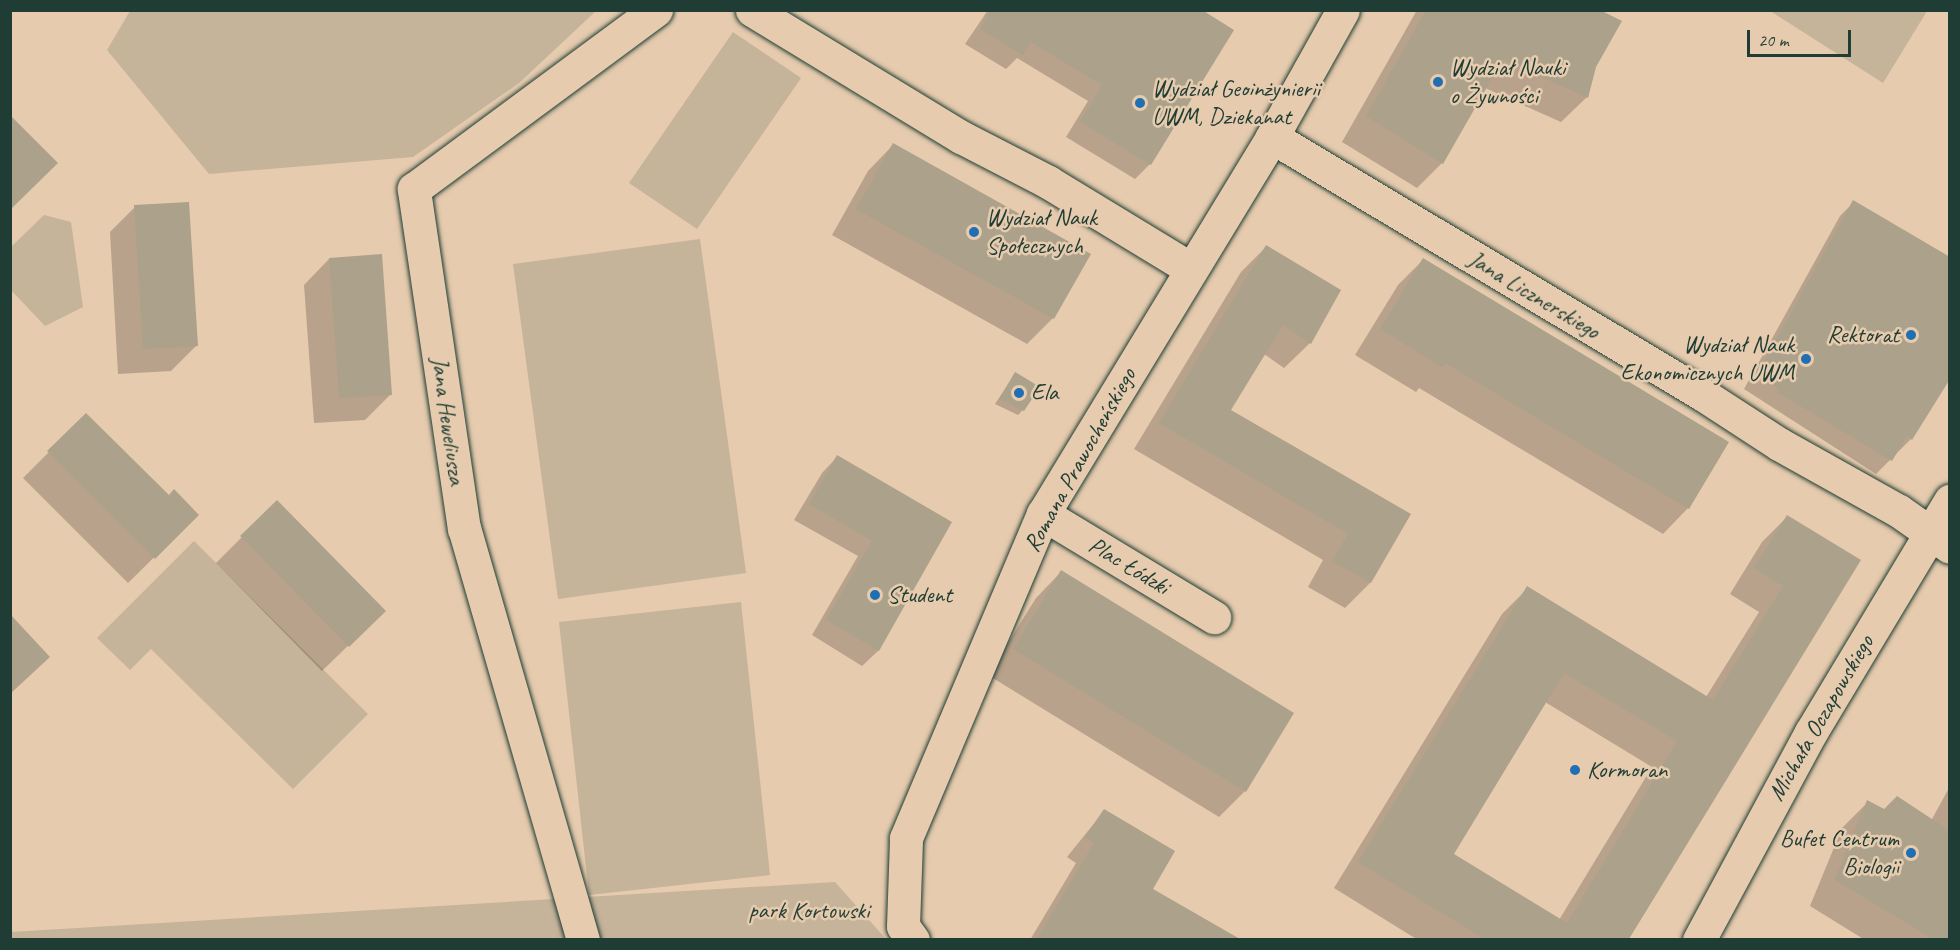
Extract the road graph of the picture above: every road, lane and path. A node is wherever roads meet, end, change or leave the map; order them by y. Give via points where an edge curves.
1 (656, 10) edge
2 (752, 10) edge
3 (1343, 10) edge
4 (1272, 137) junction
5 (1191, 269) junction
6 (1950, 501) edge
7 (1043, 514) junction
8 (1939, 541) edge
9 (1214, 617) dead end
10 (583, 939) edge
11 (913, 939) edge
12 (1699, 939) edge

1 - 10 street, Jana Heweliusza via 414,189 464,529
2 - 5 street via 961,137 1048,182
3 - 4 street, Romana Prawocheńskiego
4 - 5 street, Romana Prawocheńskiego
4 - 8 street, Jana Licznerskiego via 1779,444 1899,511
5 - 7 street, Romana Prawocheńskiego
6 - 8 street, Michała Oczapowskiego
7 - 9 street, Plac Łódzki
7 - 11 street, Romana Prawocheńskiego via 906,838 903,926
8 - 12 street, Michała Oczapowskiego via 1811,732

